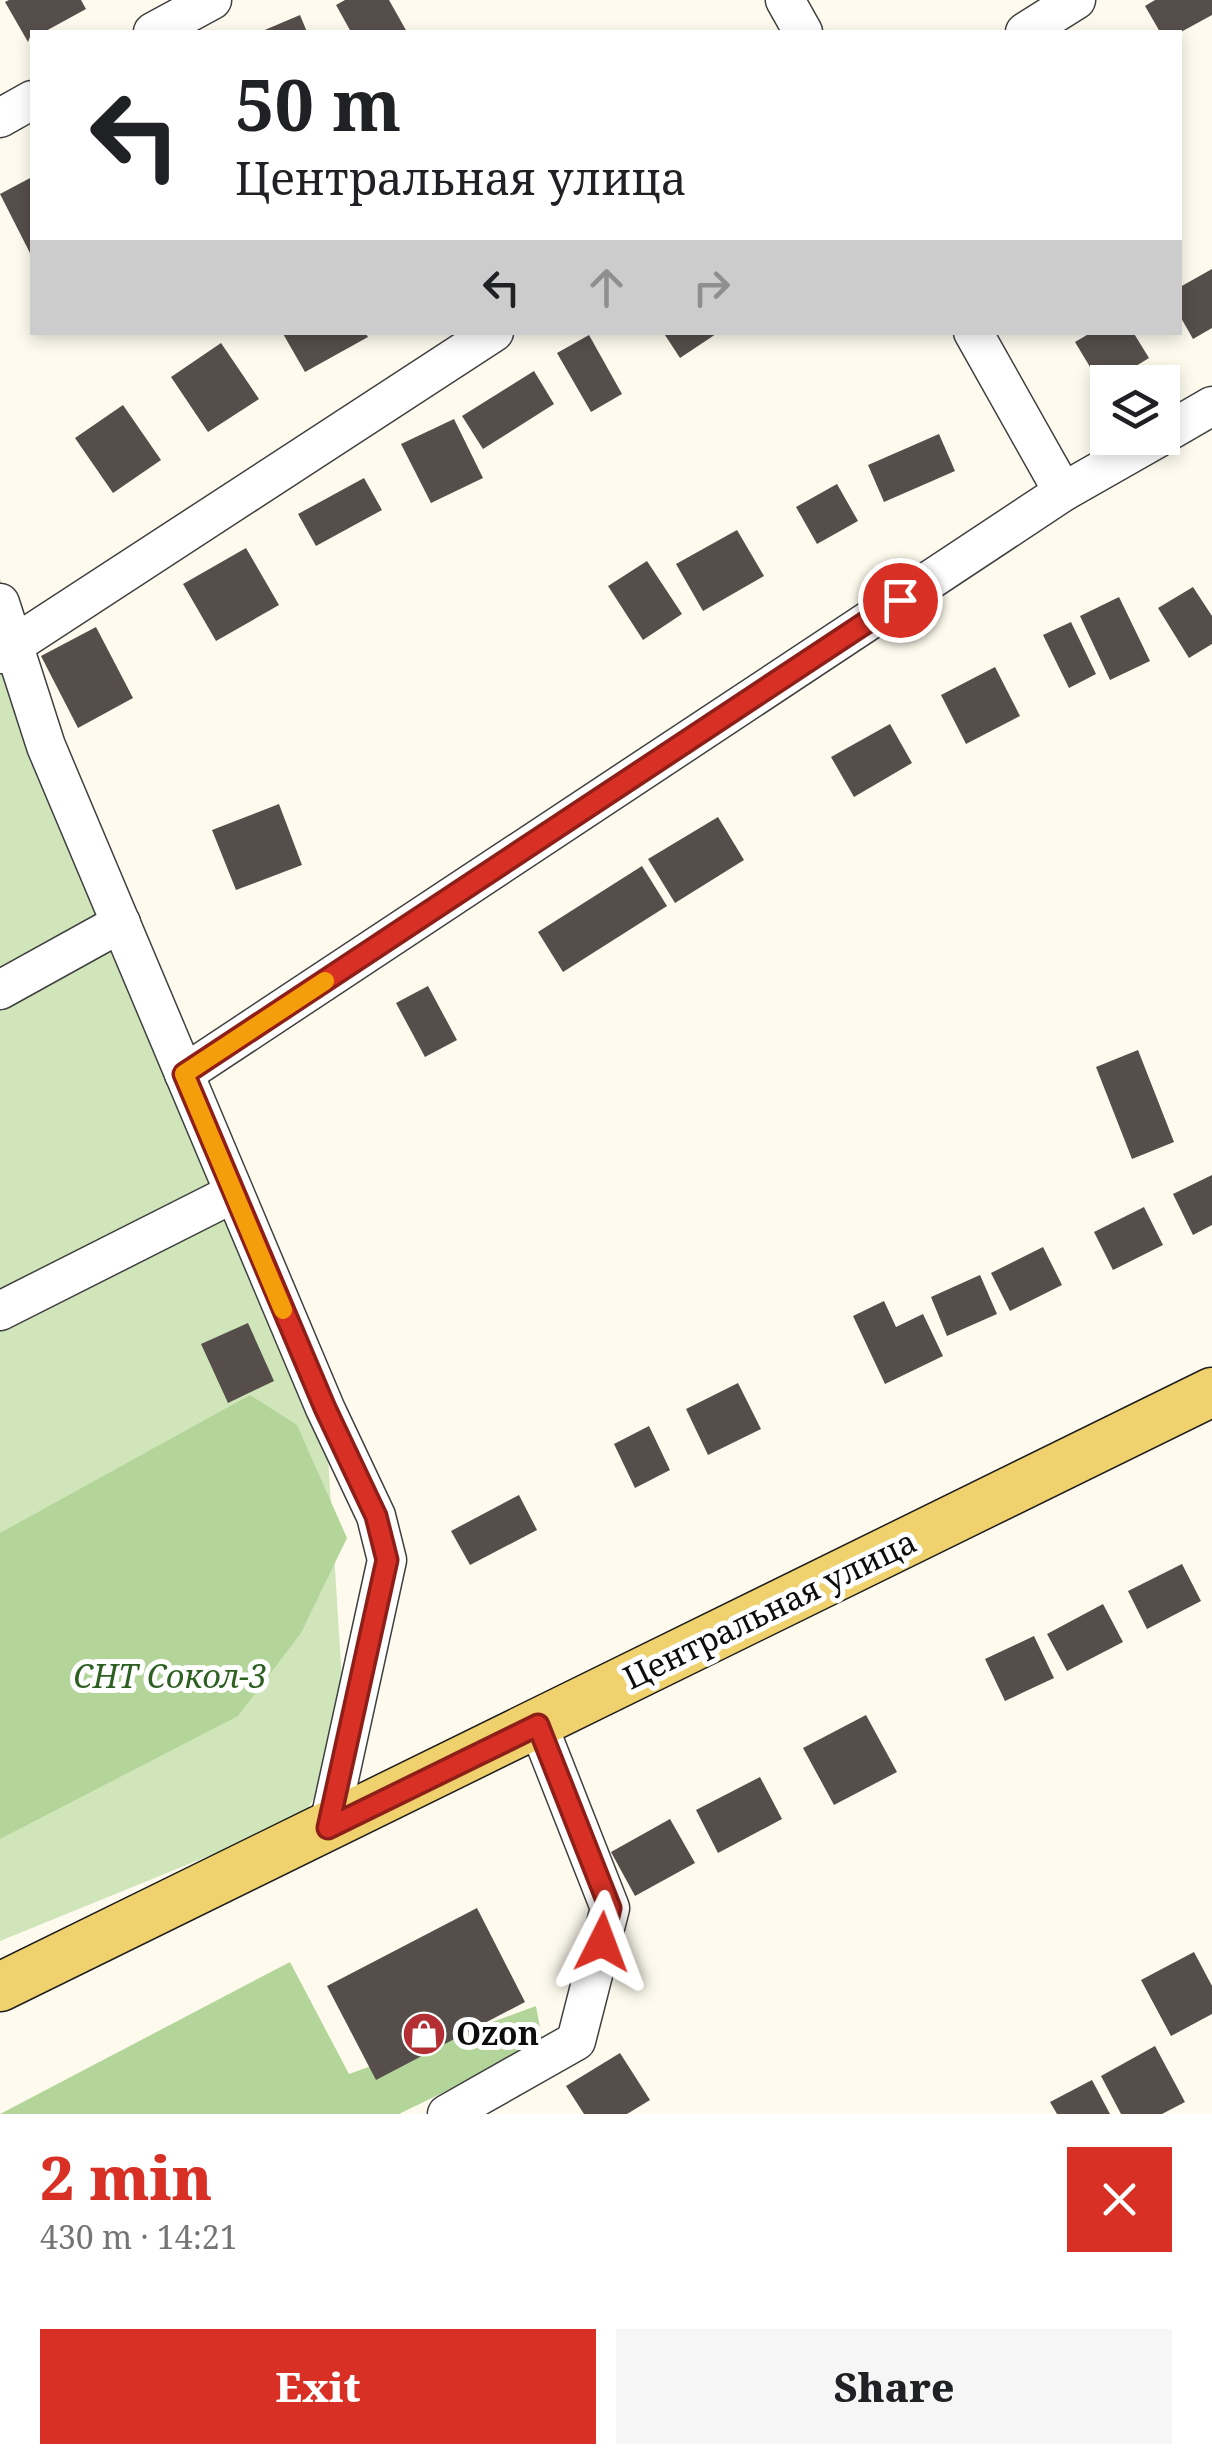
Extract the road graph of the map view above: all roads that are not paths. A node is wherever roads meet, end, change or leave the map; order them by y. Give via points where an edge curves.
1 (212, 0) edge
2 (784, 0) edge
3 (1076, 0) edge
4 (157, 30) edge
5 (802, 30) edge
6 (1028, 30) edge
7 (30, 101) edge
8 (0, 118) edge
9 (489, 335) edge
10 (975, 335) edge
11 (1212, 406) edge
12 (1180, 424) edge
13 (1127, 455) edge
14 (1063, 492) junction
15 (0, 602) edge
16 (8, 649) edge
17 (120, 923) junction
18 (0, 990) edge
19 (184, 1074) junction
20 (234, 1193) junction
21 (0, 1311) edge
22 (1212, 1392) edge
23 (538, 1725) junction
24 (328, 1828) junction
25 (0, 1987) edge
26 (447, 2114) edge

1 - 4 street
2 - 5 street
3 - 6 street
7 - 8 street
9 - 16 street
10 - 14 street
11 - 12 street
13 - 14 street
14 - 19 street
15 - 16 street
16 - 17 street
17 - 18 street
17 - 19 street
19 - 20 street
20 - 21 street
20 - 24 street via 376,1516 387,1560
22 - 23 main road, Центральная улица
23 - 24 main road, Центральная улица
23 - 26 street via 610,1908 576,2041
24 - 25 main road, Центральная улица

